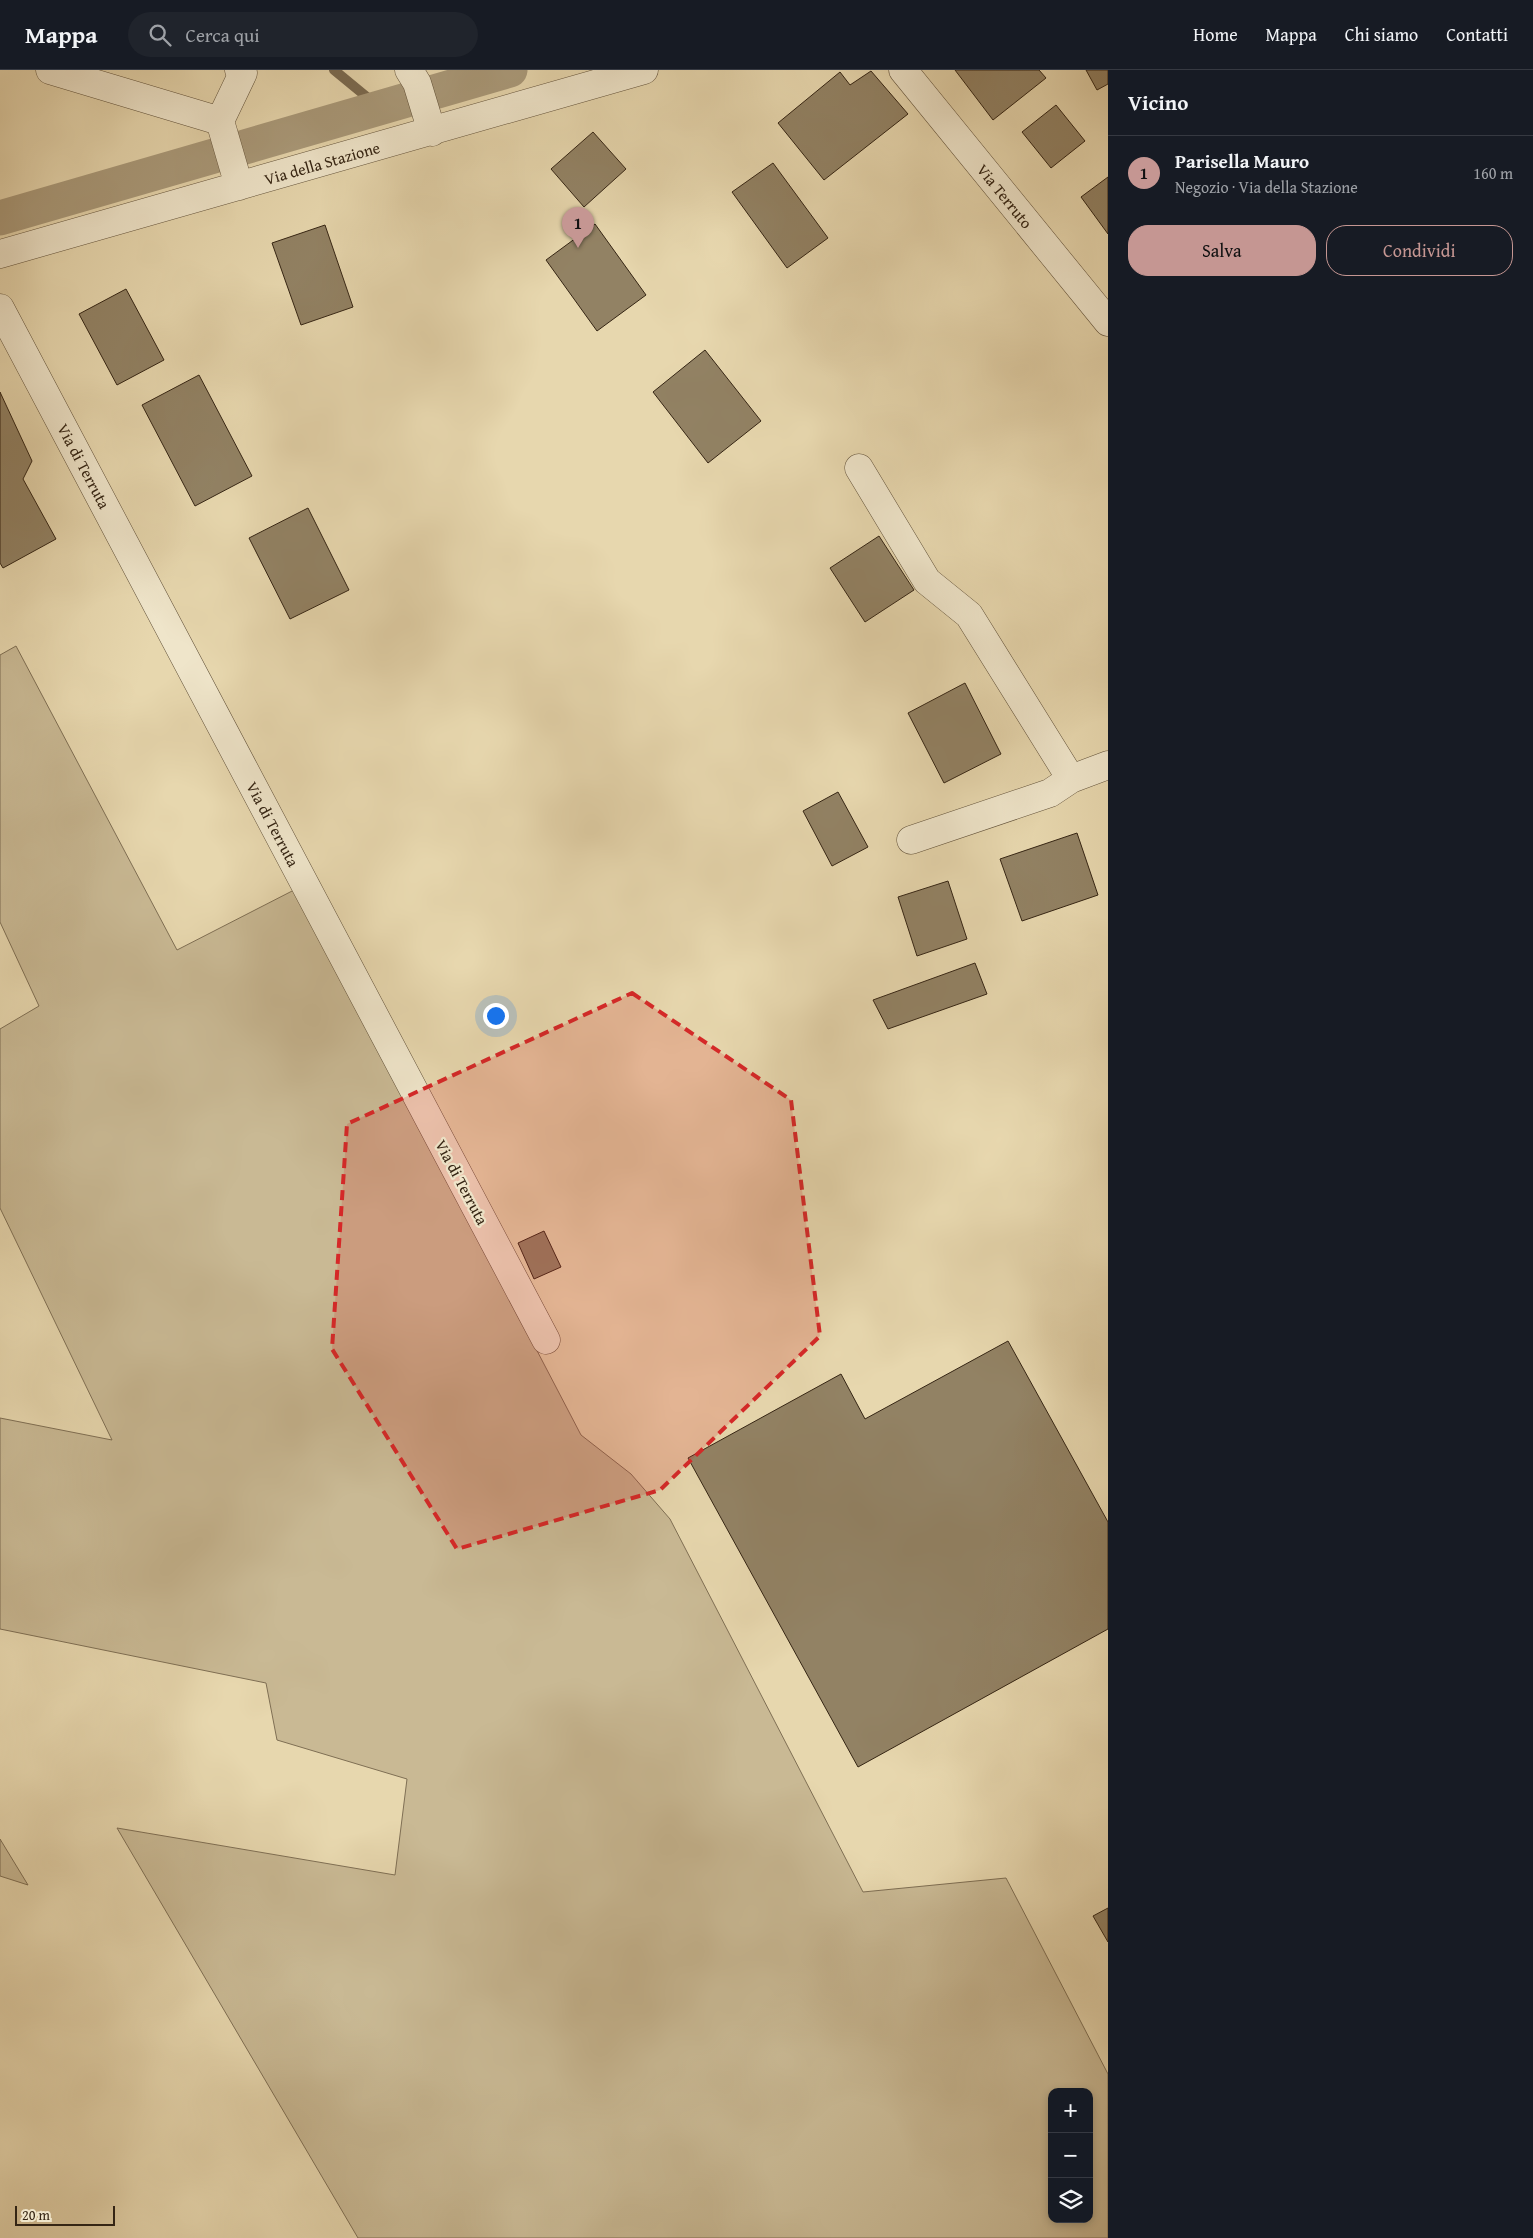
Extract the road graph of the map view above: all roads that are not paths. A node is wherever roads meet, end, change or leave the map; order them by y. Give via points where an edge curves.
1 (50, 70) edge
2 (240, 70) edge
3 (644, 70) edge
4 (903, 70) edge
5 (413, 76) edge
6 (559, 78) edge
7 (429, 123) junction
8 (222, 128) junction
9 (236, 177) junction
10 (0, 254) edge
11 (0, 308) edge
12 (1108, 322) edge
13 (859, 468) dead end
14 (1108, 765) edge
15 (1071, 779) junction
16 (910, 840) dead end
17 (546, 1340) dead end

1 - 8 street
2 - 8 street via 243,73
3 - 6 street, Via della Stazione
4 - 12 street, Via Terruto
5 - 7 street
6 - 7 street, Via della Stazione
7 - 9 street, Via della Stazione
8 - 9 street
9 - 10 street, Via della Stazione
11 - 17 street, Via di Terruta
13 - 15 street via 927,581 969,615
14 - 15 street
15 - 16 street via 1050,793

